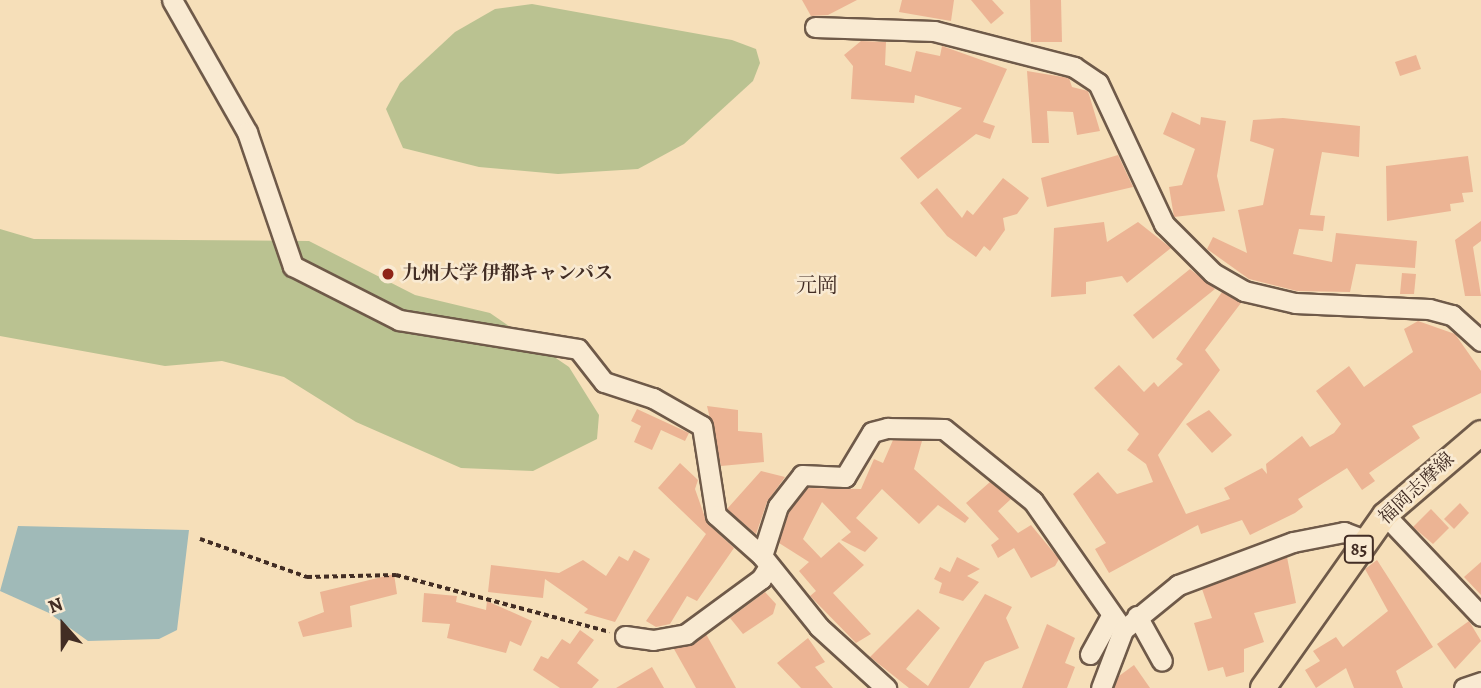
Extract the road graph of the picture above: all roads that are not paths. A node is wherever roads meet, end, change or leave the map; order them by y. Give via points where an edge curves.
1 (172, 0) edge
2 (815, 27) dead end
3 (1481, 341) edge
4 (1481, 433) edge
5 (1385, 515) junction
6 (1365, 540) junction
7 (765, 561) junction
8 (1137, 616) junction
9 (1481, 616) edge
10 (1117, 623) junction
11 (625, 636) road end
12 (1090, 654) dead end
13 (1162, 662) dead end
14 (1481, 682) edge
15 (886, 688) edge
16 (1101, 688) edge
17 (1263, 688) edge
18 (1464, 688) edge

1 - 7 street via 247,132 293,266 399,320 578,349 604,382 653,398 702,426 716,515
2 - 3 street via 934,31 1074,67 1098,83 1164,224 1213,273 1244,291 1295,303 1429,309 1452,315
4 - 5 main road, 福岡志摩線 / 85
5 - 6 main road, 福岡志摩線 / 85
5 - 9 street
6 - 8 street via 1344,532 1250,555 1178,585
6 - 17 main road, 福岡志摩線 / 85
7 - 10 street via 778,506 802,475 845,477 872,432 944,429 1033,501
7 - 11 street via 761,579 686,634 653,640
7 - 15 street via 819,627
8 - 10 street
8 - 13 street
10 - 12 street
10 - 16 street
14 - 18 street

